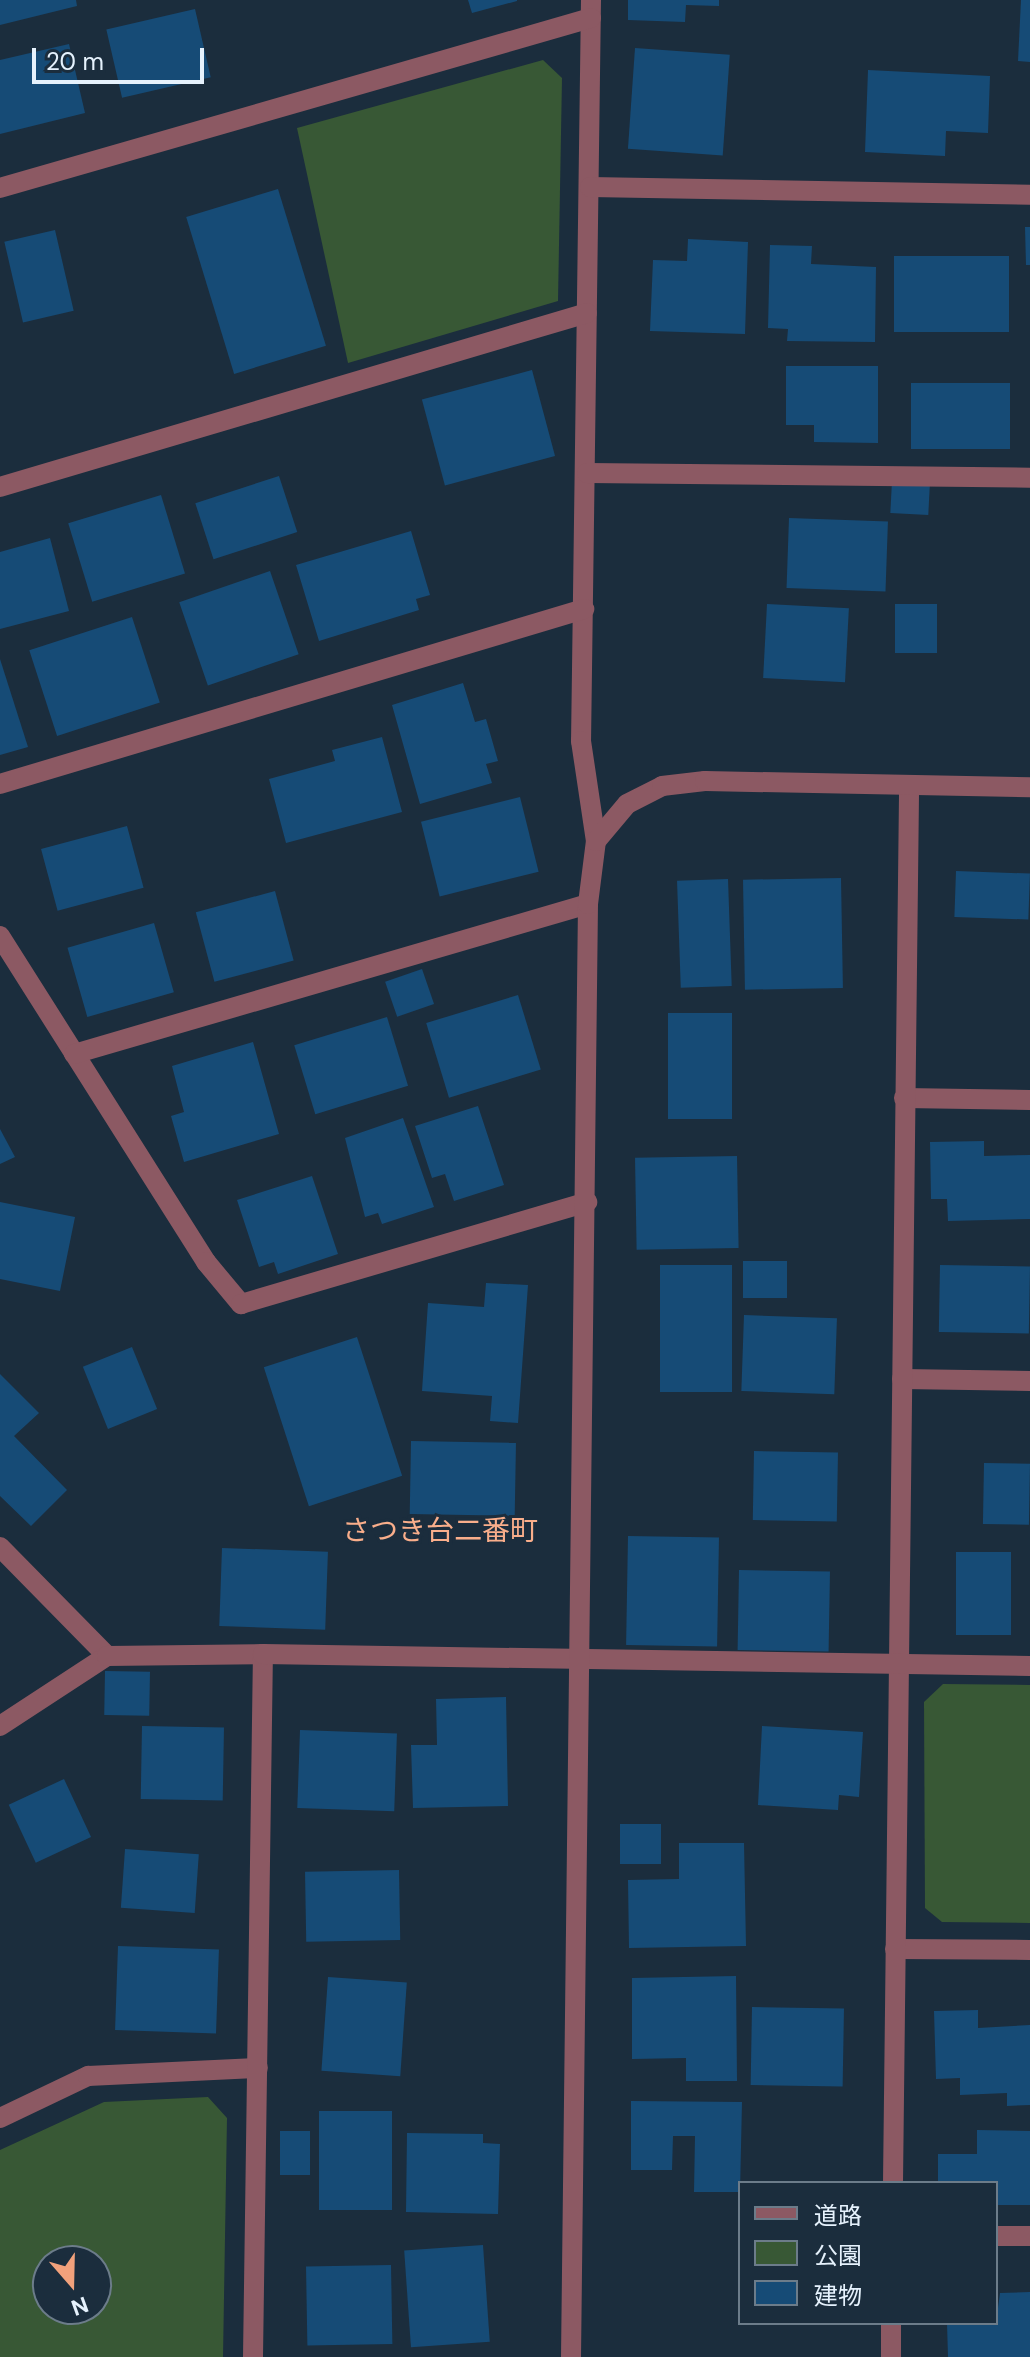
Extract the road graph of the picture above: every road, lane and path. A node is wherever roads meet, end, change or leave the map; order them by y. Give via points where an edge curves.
1 (591, 9) edge
2 (590, 187) junction
3 (0, 188) edge
4 (1030, 195) edge
5 (587, 313) junction
6 (587, 473) junction
7 (1030, 478) edge
8 (0, 487) edge
9 (584, 609) junction
10 (0, 784) edge
11 (909, 785) junction
12 (1030, 787) edge
13 (596, 841) junction
14 (588, 904) junction
15 (0, 936) edge
16 (74, 1054) junction
17 (904, 1098) junction
18 (1030, 1100) edge
19 (587, 1202) junction
20 (902, 1379) junction
21 (1030, 1381) edge
22 (0, 1547) edge
23 (263, 1654) junction
24 (107, 1656) junction
25 (583, 1657) junction
26 (900, 1665) junction
27 (1030, 1666) edge
28 (0, 1726) edge
29 (895, 1949) junction
30 (1030, 1950) edge
31 (258, 2068) junction
32 (0, 2118) edge
33 (893, 2181) edge
34 (998, 2236) edge
35 (1030, 2236) edge
36 (891, 2325) edge
37 (253, 2357) edge
38 (571, 2357) edge
39 (891, 2357) edge

1 - 2 street
1 - 3 street
2 - 4 street
2 - 5 street
5 - 6 street
5 - 8 street
6 - 7 street
6 - 9 street
9 - 10 street
9 - 13 street via 581,741
11 - 12 street
11 - 13 street via 662,786 627,804
11 - 17 street
13 - 14 street
14 - 16 street
14 - 19 street
15 - 16 street
16 - 19 street via 241,1304
17 - 18 street
17 - 20 street
19 - 25 street
20 - 21 street
20 - 26 street
22 - 24 street
23 - 24 street
23 - 25 street
23 - 31 street
24 - 28 street
25 - 26 street
25 - 38 street
26 - 27 street
26 - 29 street
29 - 30 street
29 - 33 street
31 - 32 street via 88,2076
31 - 37 street
34 - 35 street
36 - 39 street

